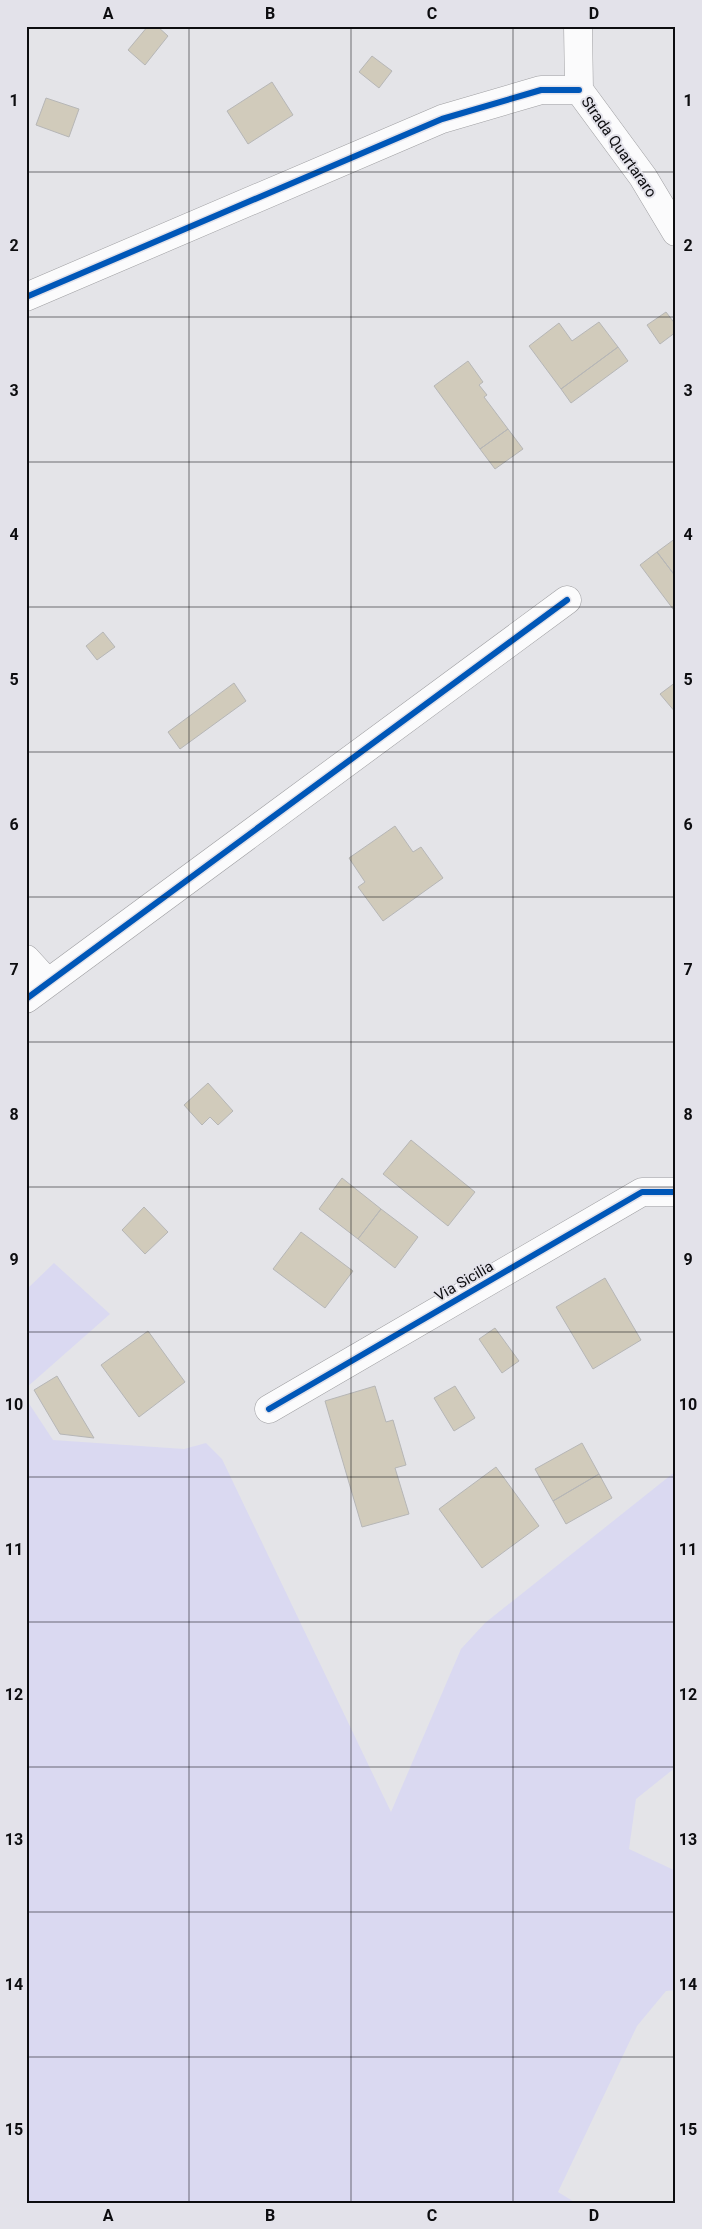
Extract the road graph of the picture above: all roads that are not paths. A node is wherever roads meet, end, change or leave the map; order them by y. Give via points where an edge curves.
1 (578, 26) edge
2 (579, 90) junction
3 (676, 232) edge
4 (26, 297) edge
5 (567, 600) dead end
6 (26, 959) edge
7 (48, 982) junction
8 (26, 999) edge
9 (676, 1192) edge
10 (269, 1409) dead end

1 - 2 street, Strada Quartararo
2 - 3 street, Strada Quartararo via 643,177
2 - 4 street via 541,90 442,119
5 - 7 street
6 - 7 street
7 - 8 street
9 - 10 street, Via Sicilia via 642,1192

